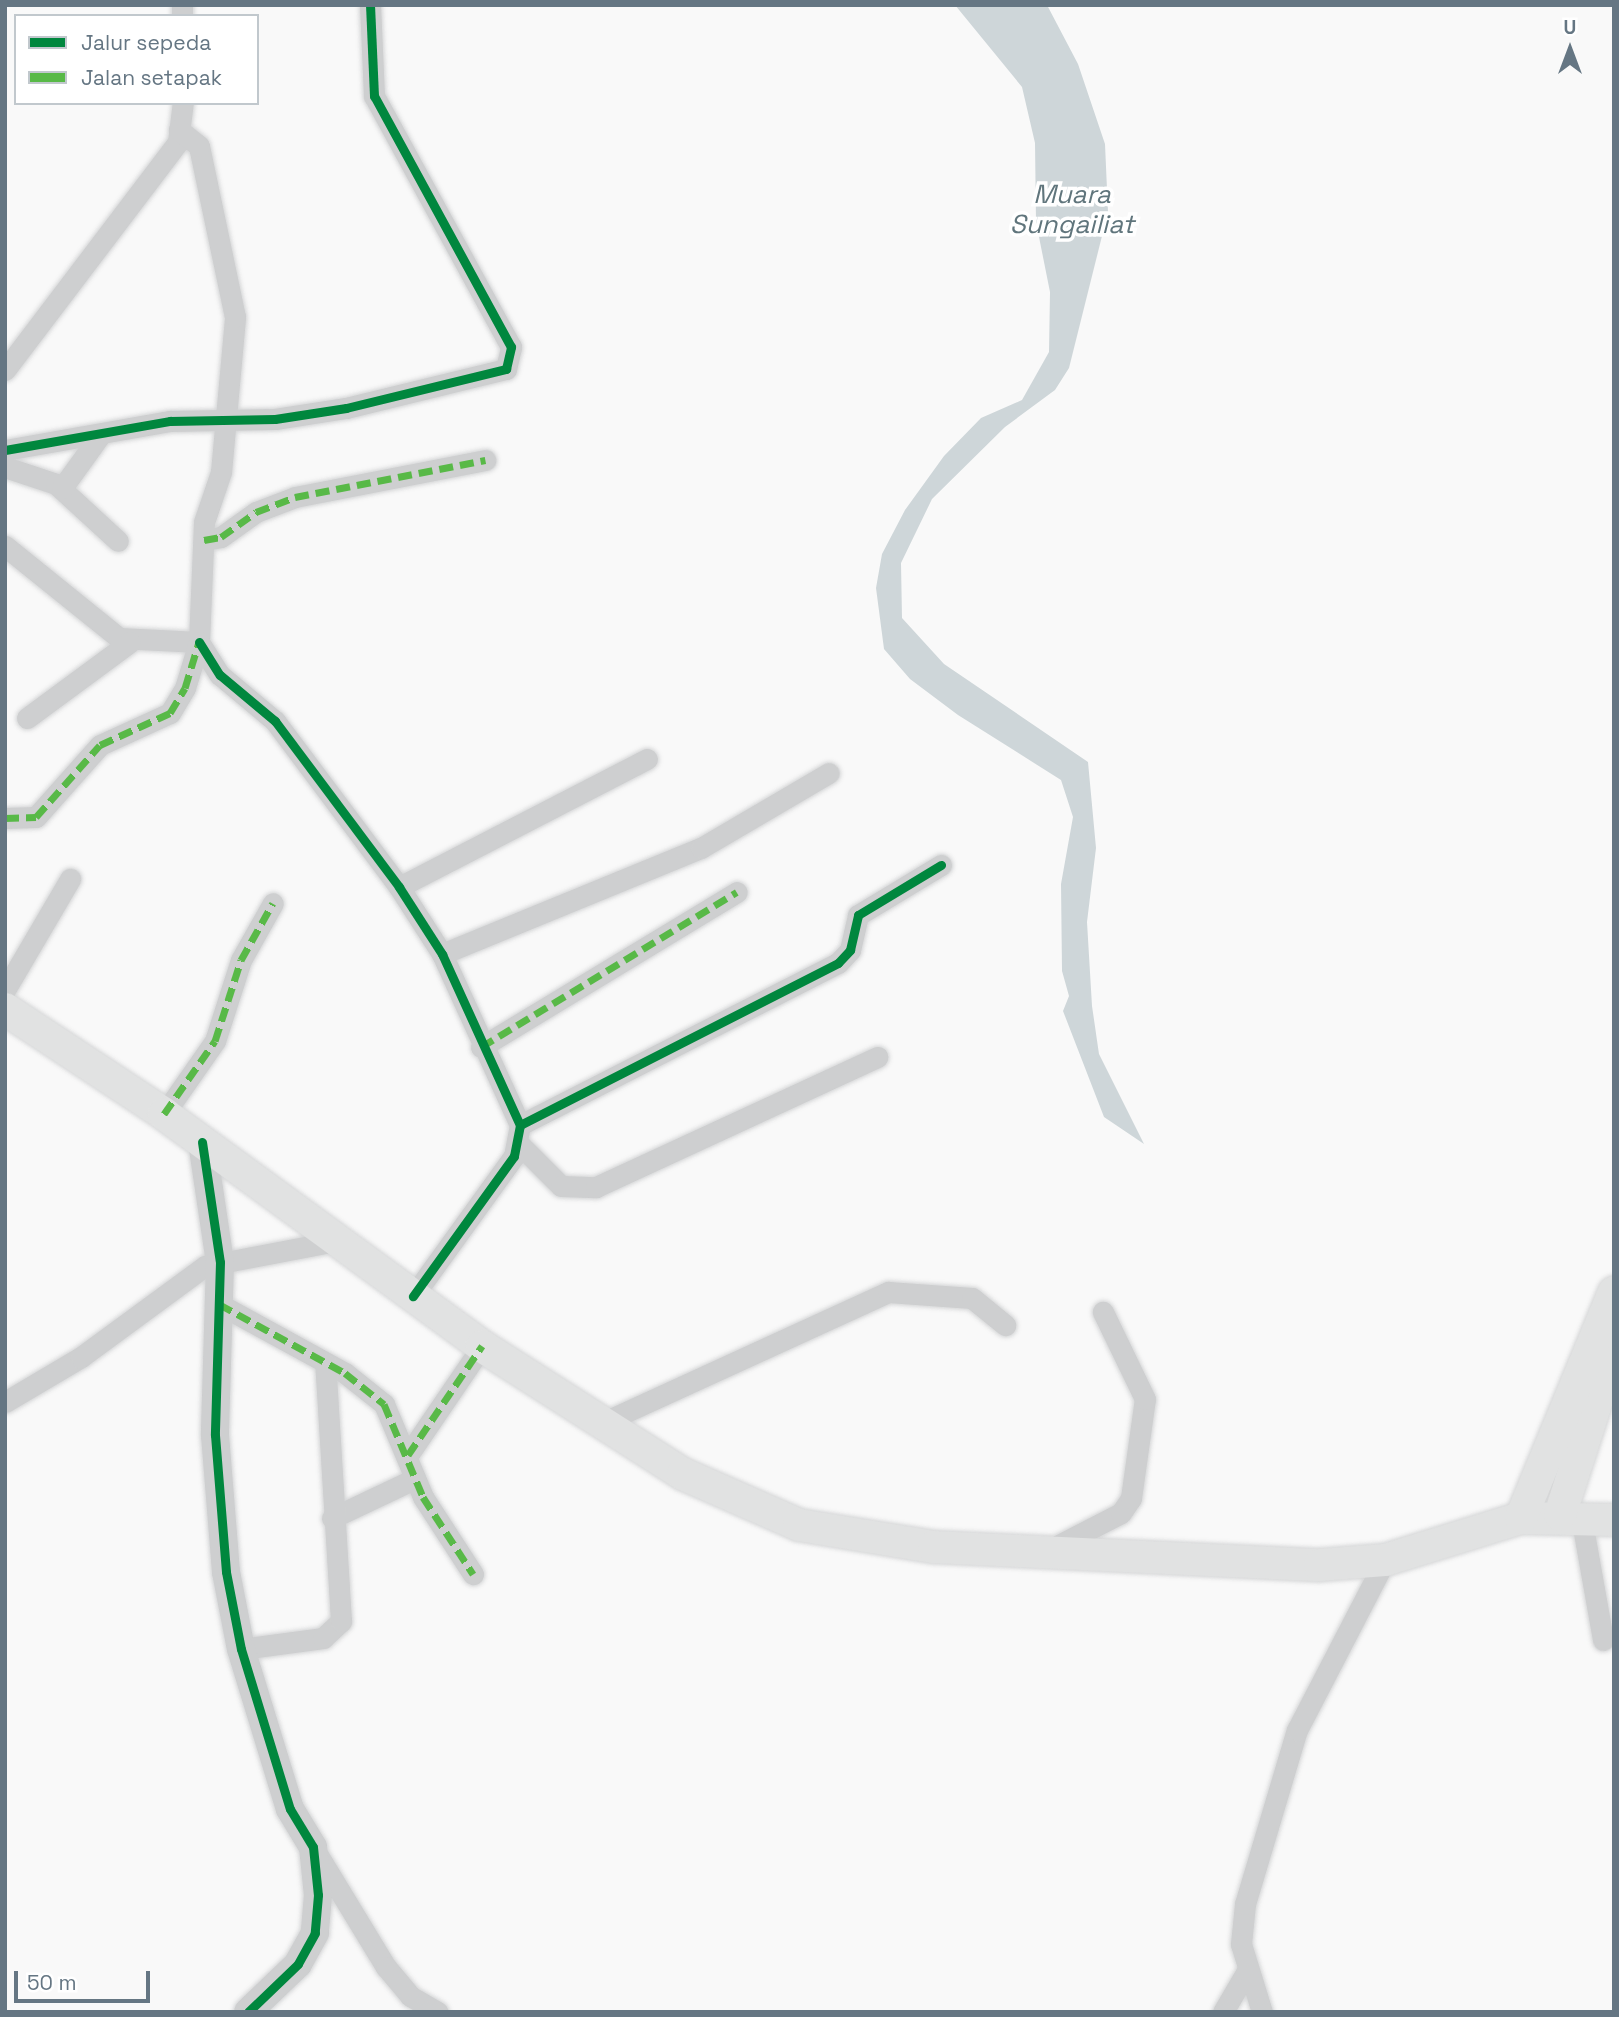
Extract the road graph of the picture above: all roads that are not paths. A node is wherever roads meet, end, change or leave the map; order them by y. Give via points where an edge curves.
1 (370, 5) edge
2 (183, 105) edge
3 (179, 130) junction
4 (5, 370) edge
5 (222, 420) junction
6 (101, 434) junction
7 (5, 450) edge
8 (485, 460) dead end
9 (5, 467) edge
10 (62, 488) junction
11 (204, 540) junction
12 (118, 541) dead end
13 (5, 545) edge
14 (130, 642) junction
15 (199, 642) junction
16 (27, 718) dead end
17 (647, 759) dead end
18 (830, 773) dead end
19 (5, 818) edge
20 (941, 865) dead end
21 (70, 879) dead end
22 (399, 887) junction
23 (737, 892) dead end
24 (273, 902) dead end
25 (442, 954) junction
26 (5, 990) edge
27 (5, 1009) edge
28 (481, 1047) junction
29 (877, 1057) dead end
30 (164, 1114) junction
31 (519, 1135) junction
32 (202, 1142) junction
33 (331, 1242) junction
34 (220, 1262) junction
35 (1614, 1292) edge
36 (413, 1296) junction
37 (219, 1304) junction
38 (1103, 1312) dead end
39 (1005, 1325) dead end
40 (482, 1346) junction
41 (1614, 1348) edge
42 (325, 1363) junction
43 (5, 1402) edge
44 (602, 1423) junction
45 (408, 1455) junction
46 (414, 1479) junction
47 (1571, 1516) junction
48 (332, 1518) junction
49 (1521, 1518) junction
50 (1614, 1520) edge
51 (1047, 1551) junction
52 (1385, 1560) junction
53 (473, 1574) dead end
54 (1604, 1640) dead end
55 (241, 1649) junction
56 (313, 1847) junction
57 (1247, 1971) junction
58 (248, 2012) edge
59 (438, 2012) edge
60 (1223, 2012) edge
61 (1262, 2012) edge

1 - 5 street via 374,96 511,347 510,364 497,374 386,401
2 - 3 street
3 - 4 street via 178,142
3 - 5 street via 199,146 234,299
5 - 6 street
5 - 11 street via 219,484 207,506
6 - 7 street
6 - 10 street
8 - 11 street via 295,497 256,512 221,537
9 - 10 street
10 - 12 street
11 - 15 street
13 - 14 street
14 - 15 street
14 - 16 street
15 - 19 street via 185,688 170,713 100,745 36,817
15 - 22 street via 220,675 275,721
17 - 22 street
18 - 25 street via 701,848
20 - 31 street via 858,915 850,950 838,963
21 - 26 street
22 - 25 street
23 - 28 street
24 - 30 street via 241,960 215,1041
25 - 28 street
27 - 30 main road
28 - 31 street
29 - 31 street via 596,1187 561,1186
30 - 32 main road
31 - 36 street
32 - 33 main road
32 - 34 street
33 - 34 street
33 - 36 main road
34 - 37 street
34 - 43 street via 184,1278 81,1357
35 - 49 main road
36 - 40 main road
37 - 42 street
37 - 55 street via 215,1435 226,1572
38 - 51 street via 1145,1399 1131,1498 1121,1513
39 - 44 street via 972,1298 888,1292
40 - 44 main road
40 - 45 street
41 - 47 main road
42 - 45 street via 384,1404
42 - 48 street
44 - 51 main road via 683,1474 799,1525 884,1542
45 - 46 street
46 - 48 street
46 - 53 street
47 - 49 main road
47 - 50 main road
47 - 54 street
48 - 55 street via 338,1628 323,1638
49 - 52 main road
51 - 52 main road via 1242,1564
52 - 57 street via 1297,1730 1245,1904 1241,1944
55 - 56 street via 290,1809
56 - 58 street via 315,1933 298,1964
56 - 59 street via 386,1966 410,1996
57 - 60 street
57 - 61 street

